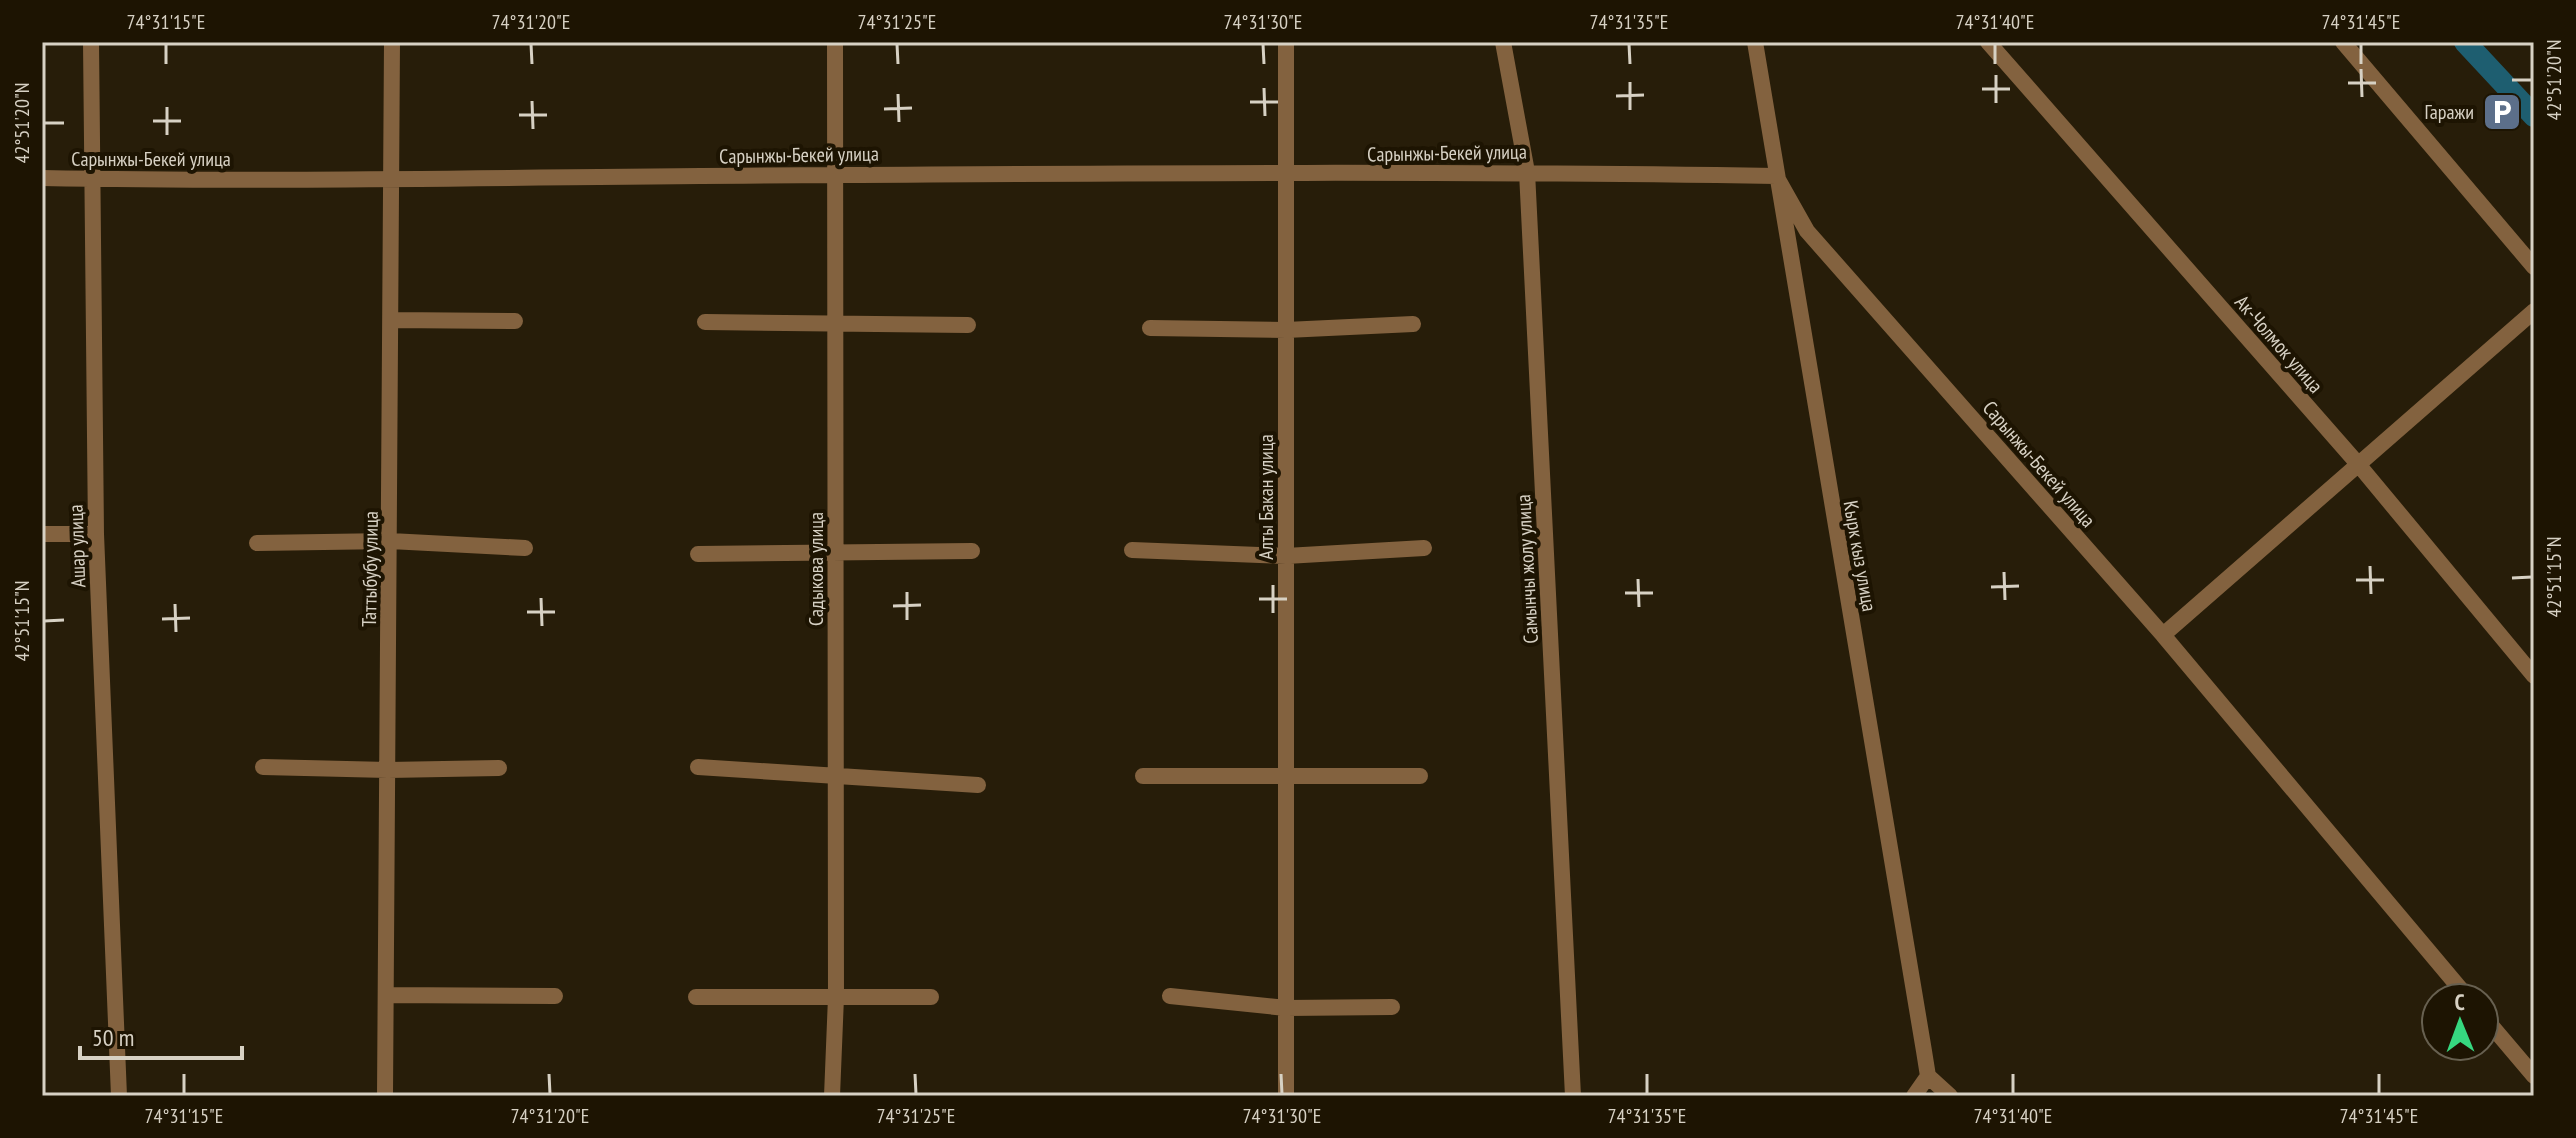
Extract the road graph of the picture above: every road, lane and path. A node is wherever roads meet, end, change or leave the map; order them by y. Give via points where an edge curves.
1 (91, 42) edge
2 (392, 42) edge
3 (835, 42) edge
4 (1286, 42) edge
5 (1503, 42) edge
6 (1755, 42) edge
7 (1988, 42) edge
8 (2343, 42) edge
9 (1527, 172) junction
10 (1286, 174) junction
11 (834, 175) junction
12 (1776, 176) junction
13 (42, 178) edge
14 (94, 179) junction
15 (393, 180) junction
16 (2534, 267) edge
17 (2534, 311) edge
18 (392, 320) junction
19 (515, 321) dead end
20 (705, 322) dead end
21 (836, 324) junction
22 (1413, 324) dead end
23 (968, 325) dead end
24 (1150, 328) dead end
25 (1286, 330) junction
26 (2358, 464) junction
27 (42, 534) edge
28 (96, 534) junction
29 (390, 541) junction
30 (257, 543) dead end
31 (525, 548) dead end
32 (1424, 548) dead end
33 (1132, 550) dead end
34 (972, 551) dead end
35 (698, 554) dead end
36 (836, 554) junction
37 (1286, 556) junction
38 (2163, 635) junction
39 (2534, 676) edge
40 (263, 767) dead end
41 (698, 767) dead end
42 (499, 768) dead end
43 (388, 770) junction
44 (835, 774) junction
45 (1143, 776) dead end
46 (1420, 776) dead end
47 (1286, 777) junction
48 (978, 785) dead end
49 (2455, 982) edge
50 (386, 995) junction
51 (555, 996) dead end
52 (1170, 996) dead end
53 (696, 997) dead end
54 (836, 997) junction
55 (931, 997) dead end
56 (1392, 1007) dead end
57 (1286, 1008) junction
58 (2500, 1036) edge
59 (1928, 1076) junction
60 (2534, 1076) edge
61 (119, 1096) edge
62 (385, 1096) edge
63 (832, 1096) edge
64 (1286, 1096) edge
65 (1573, 1096) edge
66 (1914, 1096) edge
67 (1950, 1096) edge

1 - 14 street, Ашар улица
2 - 15 street, Таттыбубу улица
3 - 11 street, Садыкова улица
4 - 10 street, Алты Бакан улица
5 - 9 street, Самынчы жолу улица
6 - 12 street, Кырк кыз улица
7 - 26 street, Ак-Чолмок улица
8 - 16 street
9 - 10 street, Сарынжы-Бекей улица
9 - 12 street, Сарынжы-Бекей улица
9 - 65 street, Самынчы жолу улица
10 - 11 street, Сарынжы-Бекей улица
10 - 25 street, Алты Бакан улица
11 - 15 street, Сарынжы-Бекей улица
11 - 21 street, Садыкова улица
12 - 38 street, Сарынжы-Бекей улица via 1807,231
12 - 59 street, Кырк кыз улица
13 - 14 street, Сарынжы-Бекей улица
14 - 15 street, Сарынжы-Бекей улица
14 - 28 street, Ашар улица
15 - 18 street, Таттыбубу улица
17 - 26 street
18 - 19 street
18 - 29 street, Таттыбубу улица
20 - 21 street
21 - 23 street
21 - 36 street, Садыкова улица
22 - 25 street
24 - 25 street
25 - 37 street, Алты Бакан улица
26 - 38 street
26 - 39 street, Ак-Чолмок улица
27 - 28 street
28 - 61 street, Ашар улица
29 - 30 street
29 - 31 street
29 - 43 street, Таттыбубу улица
32 - 37 street
33 - 37 street
34 - 36 street
35 - 36 street
36 - 44 street, Садыкова улица
37 - 47 street, Алты Бакан улица
38 - 49 street, Сарынжы-Бекей улица
40 - 43 street
41 - 44 street
42 - 43 street
43 - 50 street, Таттыбубу улица
44 - 48 street
44 - 54 street, Садыкова улица
45 - 47 street
46 - 47 street
47 - 57 street, Алты Бакан улица
50 - 51 street
50 - 62 street, Таттыбубу улица
52 - 57 street
53 - 54 street
54 - 55 street
54 - 63 street, Садыкова улица
56 - 57 street
57 - 64 street, Алты Бакан улица
58 - 60 street
59 - 66 street
59 - 67 street

